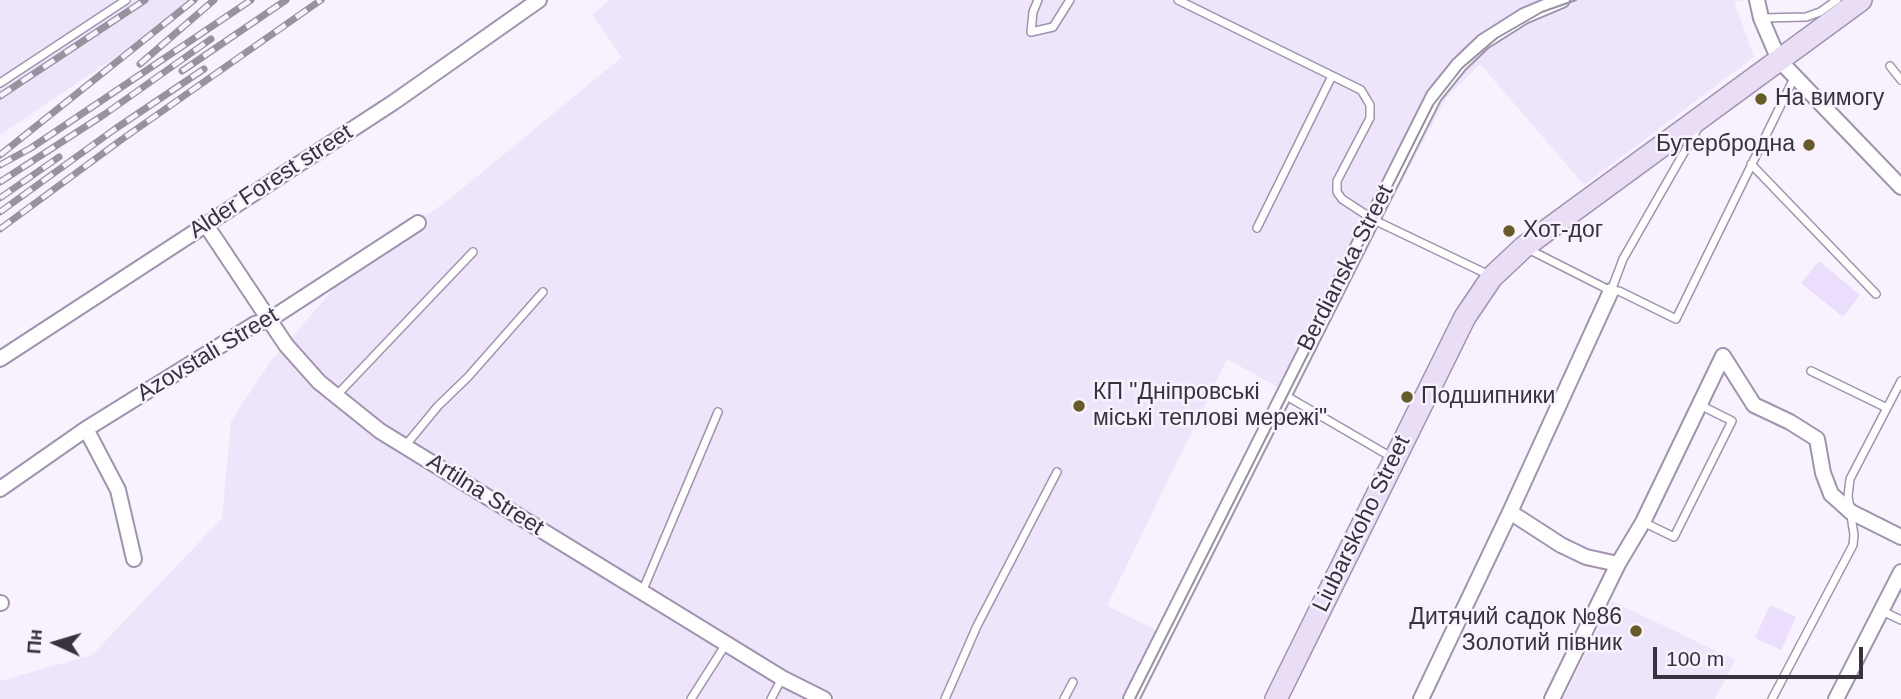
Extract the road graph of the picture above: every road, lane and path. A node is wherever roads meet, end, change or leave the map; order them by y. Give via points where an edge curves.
1 (126, 0) edge
2 (540, 0) edge
3 (1038, 0) edge
4 (1070, 0) edge
5 (1178, 0) edge
6 (1562, 0) edge
7 (1757, 0) edge
8 (1837, 0) edge
9 (1861, 0) edge
10 (1761, 18) junction
11 (1779, 60) junction
12 (1890, 66) dead end
13 (1332, 76) junction
14 (1795, 76) junction
15 (1901, 80) edge
16 (0, 83) edge
17 (1705, 116) junction
18 (1751, 164) junction
19 (1901, 187) edge
20 (1371, 219) junction
21 (418, 223) dead end
22 (206, 225) junction
23 (1257, 228) dead end
24 (1524, 247) junction
25 (473, 252) dead end
26 (1492, 277) junction
27 (1611, 291) junction
28 (543, 292) dead end
29 (1877, 294) dead end
30 (269, 320) junction
31 (0, 359) edge
32 (1811, 371) dead end
33 (1901, 381) edge
34 (1283, 394) junction
35 (336, 396) junction
36 (1700, 405) junction
37 (1887, 408) junction
38 (718, 412) dead end
39 (86, 429) junction
40 (405, 446) junction
41 (1394, 458) junction
42 (1057, 472) dead end
43 (0, 489) edge
44 (1510, 512) junction
45 (1851, 512) junction
46 (1643, 522) junction
47 (1901, 537) edge
48 (134, 559) dead end
49 (1618, 564) junction
50 (1901, 572) edge
51 (642, 592) junction
52 (1880, 610) junction
53 (1901, 621) edge
54 (727, 643) junction
55 (782, 678) junction
56 (1073, 682) dead end
57 (691, 699) edge
58 (771, 699) edge
59 (824, 699) edge
60 (945, 699) edge
61 (1064, 699) edge
62 (1131, 699) edge
63 (1276, 699) edge
64 (1421, 699) edge
65 (1552, 699) edge
66 (1772, 699) edge
67 (1836, 699) edge

1 - 16 lane
2 - 22 street, Alder Forest street
3 - 4 lane via 1031,32 1052,27
5 - 13 lane
6 - 20 street, Berdianska Street via 1490,37 1450,75 1422,118
7 - 10 street
8 - 10 lane via 1806,18
9 - 11 main road, Liubarskoho Street
10 - 11 street
11 - 14 street
11 - 17 main road, Liubarskoho Street
12 - 15 lane
13 - 20 lane via 1360,90 1370,105 1370,118 1337,180 1337,192
13 - 23 lane
14 - 18 lane
14 - 19 street
17 - 24 main road, Liubarskoho Street
17 - 27 lane via 1623,259
18 - 27 lane via 1676,318
18 - 29 lane
20 - 26 lane
20 - 34 street, Berdianska Street
21 - 30 street, Azovstali Street
22 - 30 street, Artilna Street
22 - 31 street, Alder Forest street
24 - 26 main road, Liubarskoho Street
24 - 27 lane
25 - 35 lane
26 - 41 main road, Liubarskoho Street via 1465,317
27 - 44 street
28 - 40 lane
30 - 35 street, Artilna Street via 286,345
30 - 39 street, Azovstali Street via 255,324
32 - 37 lane
33 - 37 lane
34 - 41 lane
34 - 62 street, Berdianska Street
35 - 40 street, Artilna Street
36 - 45 street via 1723,356 1755,405 1817,439 1831,494
36 - 46 street
36 - 46 lane via 1732,421 1674,537
37 - 45 lane via 1850,478
38 - 51 lane
39 - 43 street, Azovstali Street
39 - 48 street via 118,490
40 - 51 street, Artilna Street
41 - 63 main road, Liubarskoho Street
42 - 60 lane via 977,626
44 - 49 street via 1561,545
44 - 64 street
45 - 47 street
45 - 66 lane via 1853,545
46 - 49 street
49 - 65 street
50 - 52 street
51 - 54 street, Artilna Street
52 - 53 lane
52 - 67 street
54 - 55 street, Artilna Street
54 - 57 lane
55 - 58 lane
55 - 59 street, Artilna Street
56 - 61 lane

